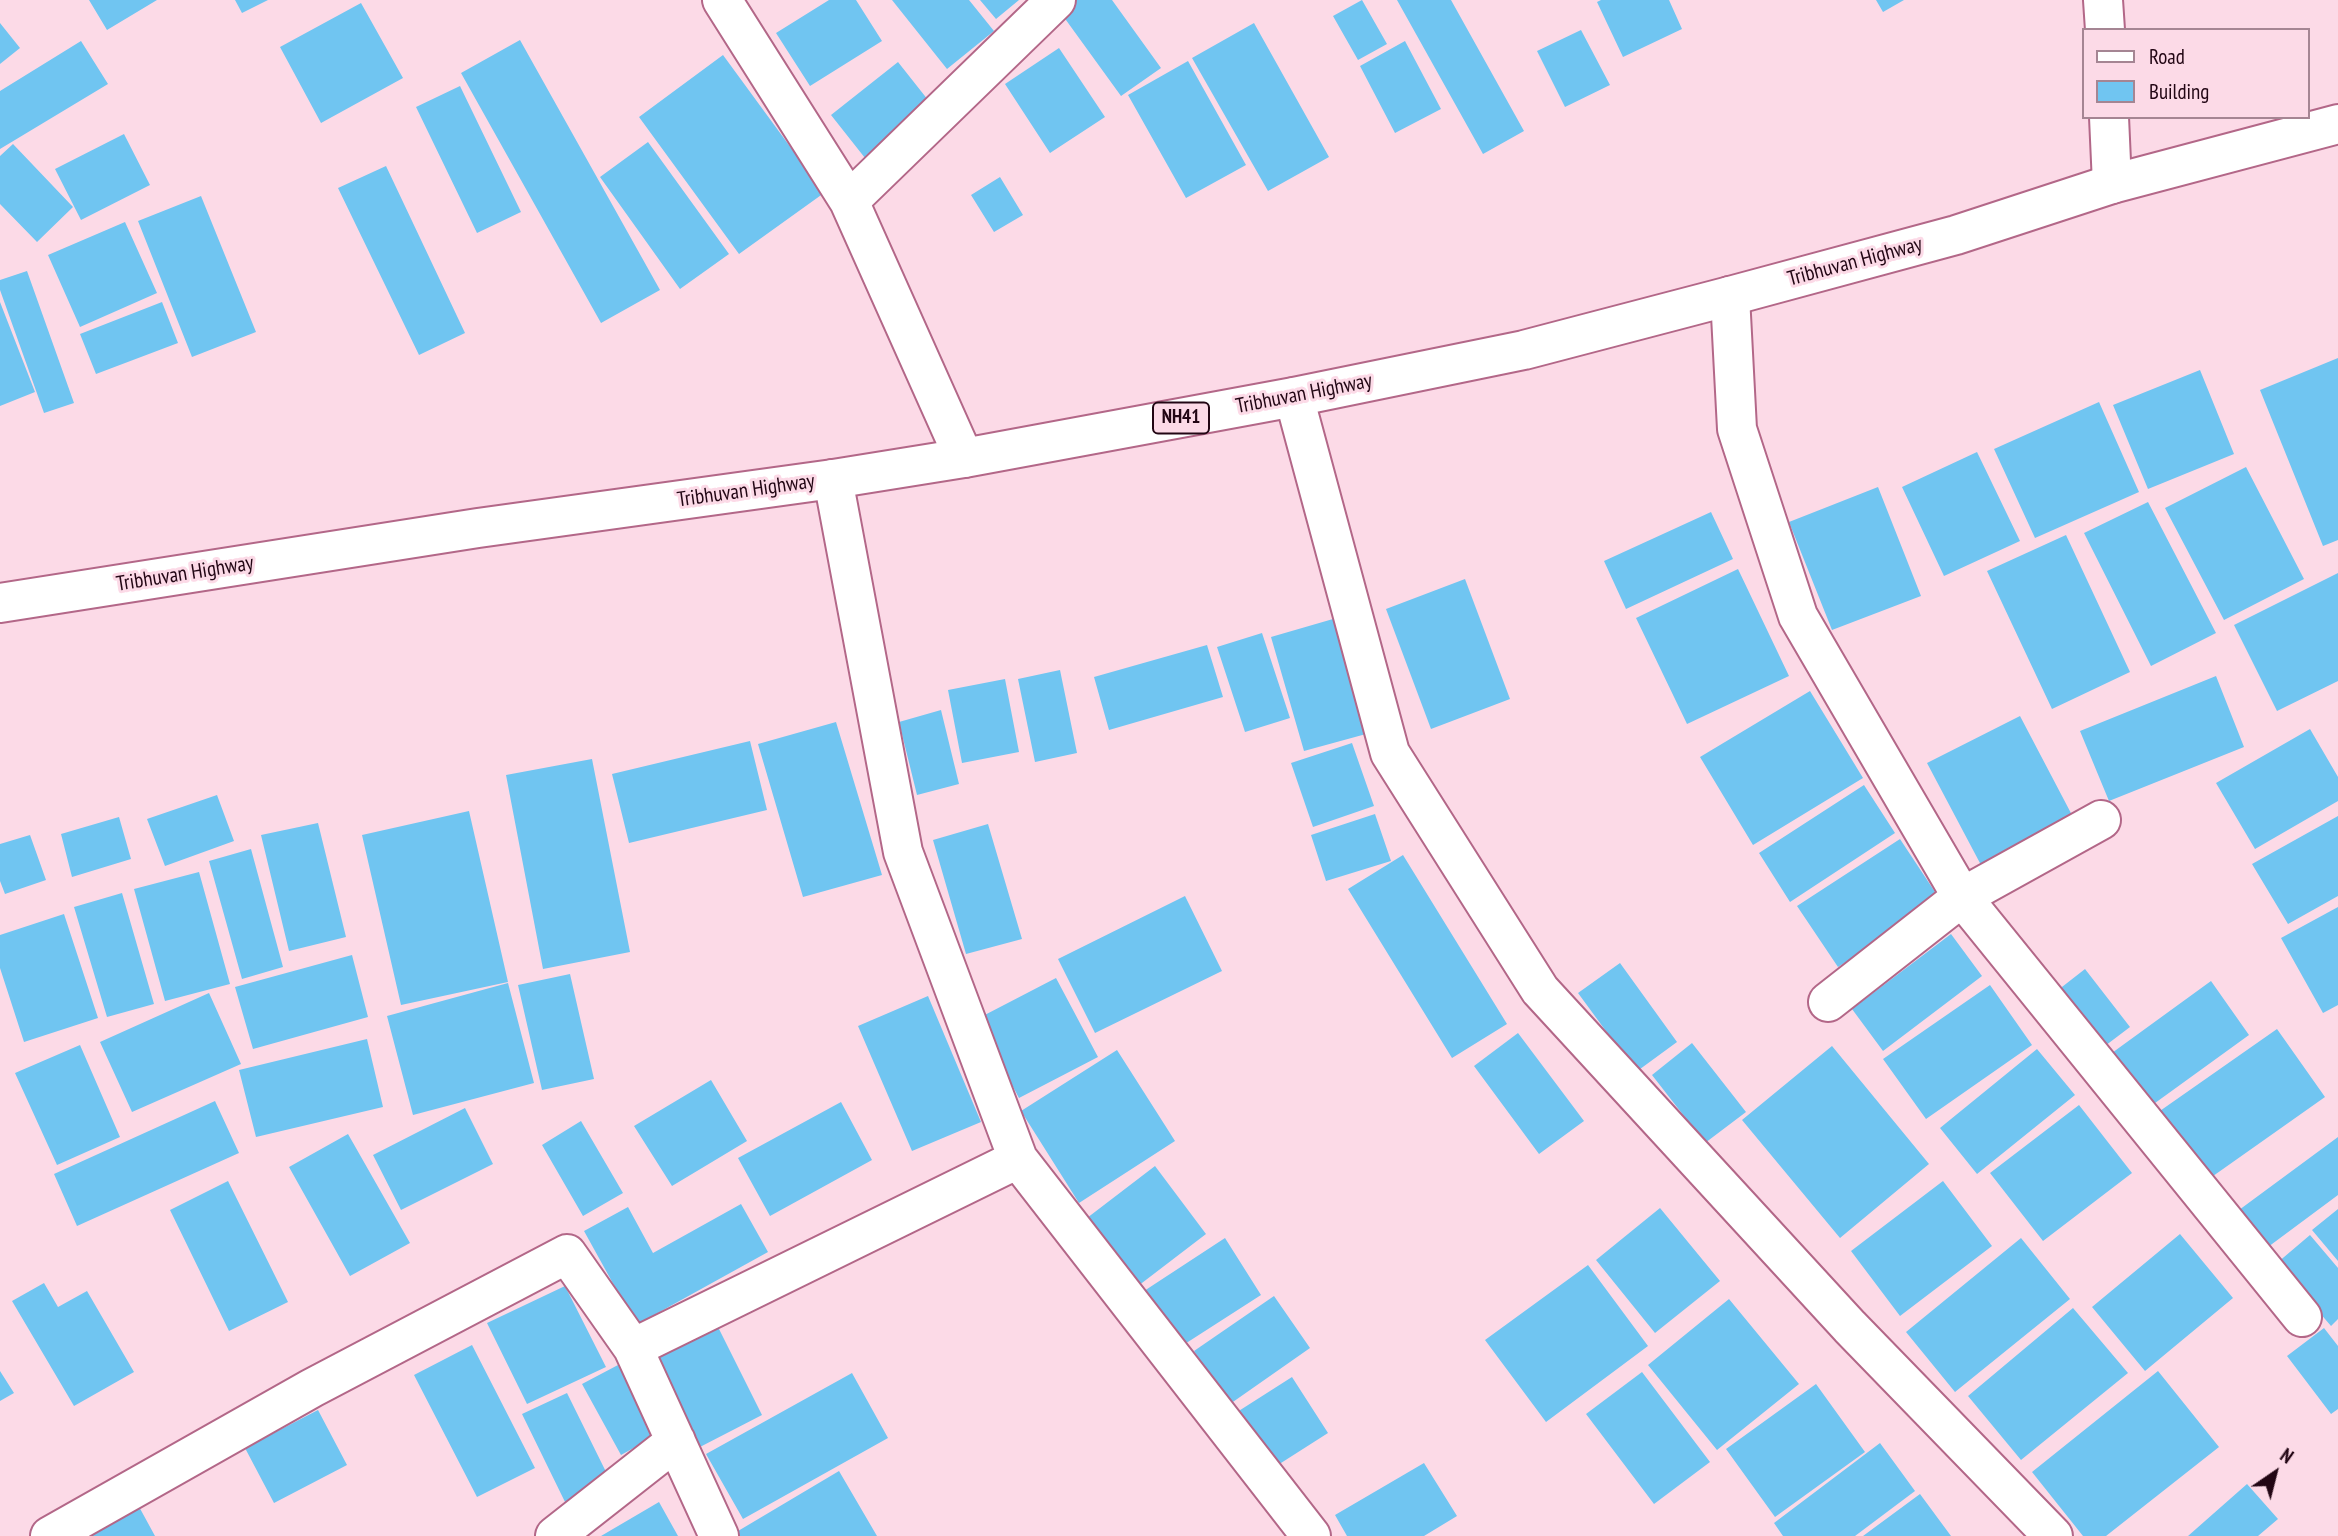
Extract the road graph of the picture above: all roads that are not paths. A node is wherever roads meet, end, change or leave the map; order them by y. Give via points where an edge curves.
1 (722, 0) edge
2 (1056, 0) edge
3 (2103, 0) edge
4 (2105, 28) edge
5 (2109, 119) edge
6 (2338, 124) edge
7 (2112, 184) junction
8 (849, 201) junction
9 (1730, 296) junction
10 (1294, 397) junction
11 (964, 458) junction
12 (833, 480) junction
13 (0, 603) edge
14 (2101, 820) dead end
15 (1962, 897) junction
16 (1828, 1002) dead end
17 (1018, 1159) junction
18 (2302, 1317) dead end
19 (633, 1348) junction
20 (676, 1441) junction
21 (50, 1536) edge
22 (555, 1536) edge
23 (719, 1536) edge
24 (1311, 1536) edge
25 (2053, 1536) edge

1 - 8 main road
2 - 8 main road
3 - 4 main road
5 - 7 main road
6 - 7 main road, Tribhuvan Highway / NH41
7 - 9 main road, Tribhuvan Highway / NH41 via 1956,235
8 - 11 main road
9 - 10 main road, Tribhuvan Highway / NH41 via 1524,350
9 - 15 main road via 1737,429 1798,616
10 - 11 main road, Tribhuvan Highway / NH41
10 - 25 main road via 1390,753 1540,990 1850,1327
11 - 12 main road, Tribhuvan Highway / NH41
12 - 13 main road, Tribhuvan Highway / NH41 via 478,528
12 - 17 main road via 903,852
14 - 15 main road
15 - 16 main road
15 - 18 main road
17 - 19 main road
17 - 24 main road
19 - 20 main road
19 - 21 main road via 567,1254 312,1388
20 - 22 main road
20 - 23 main road

